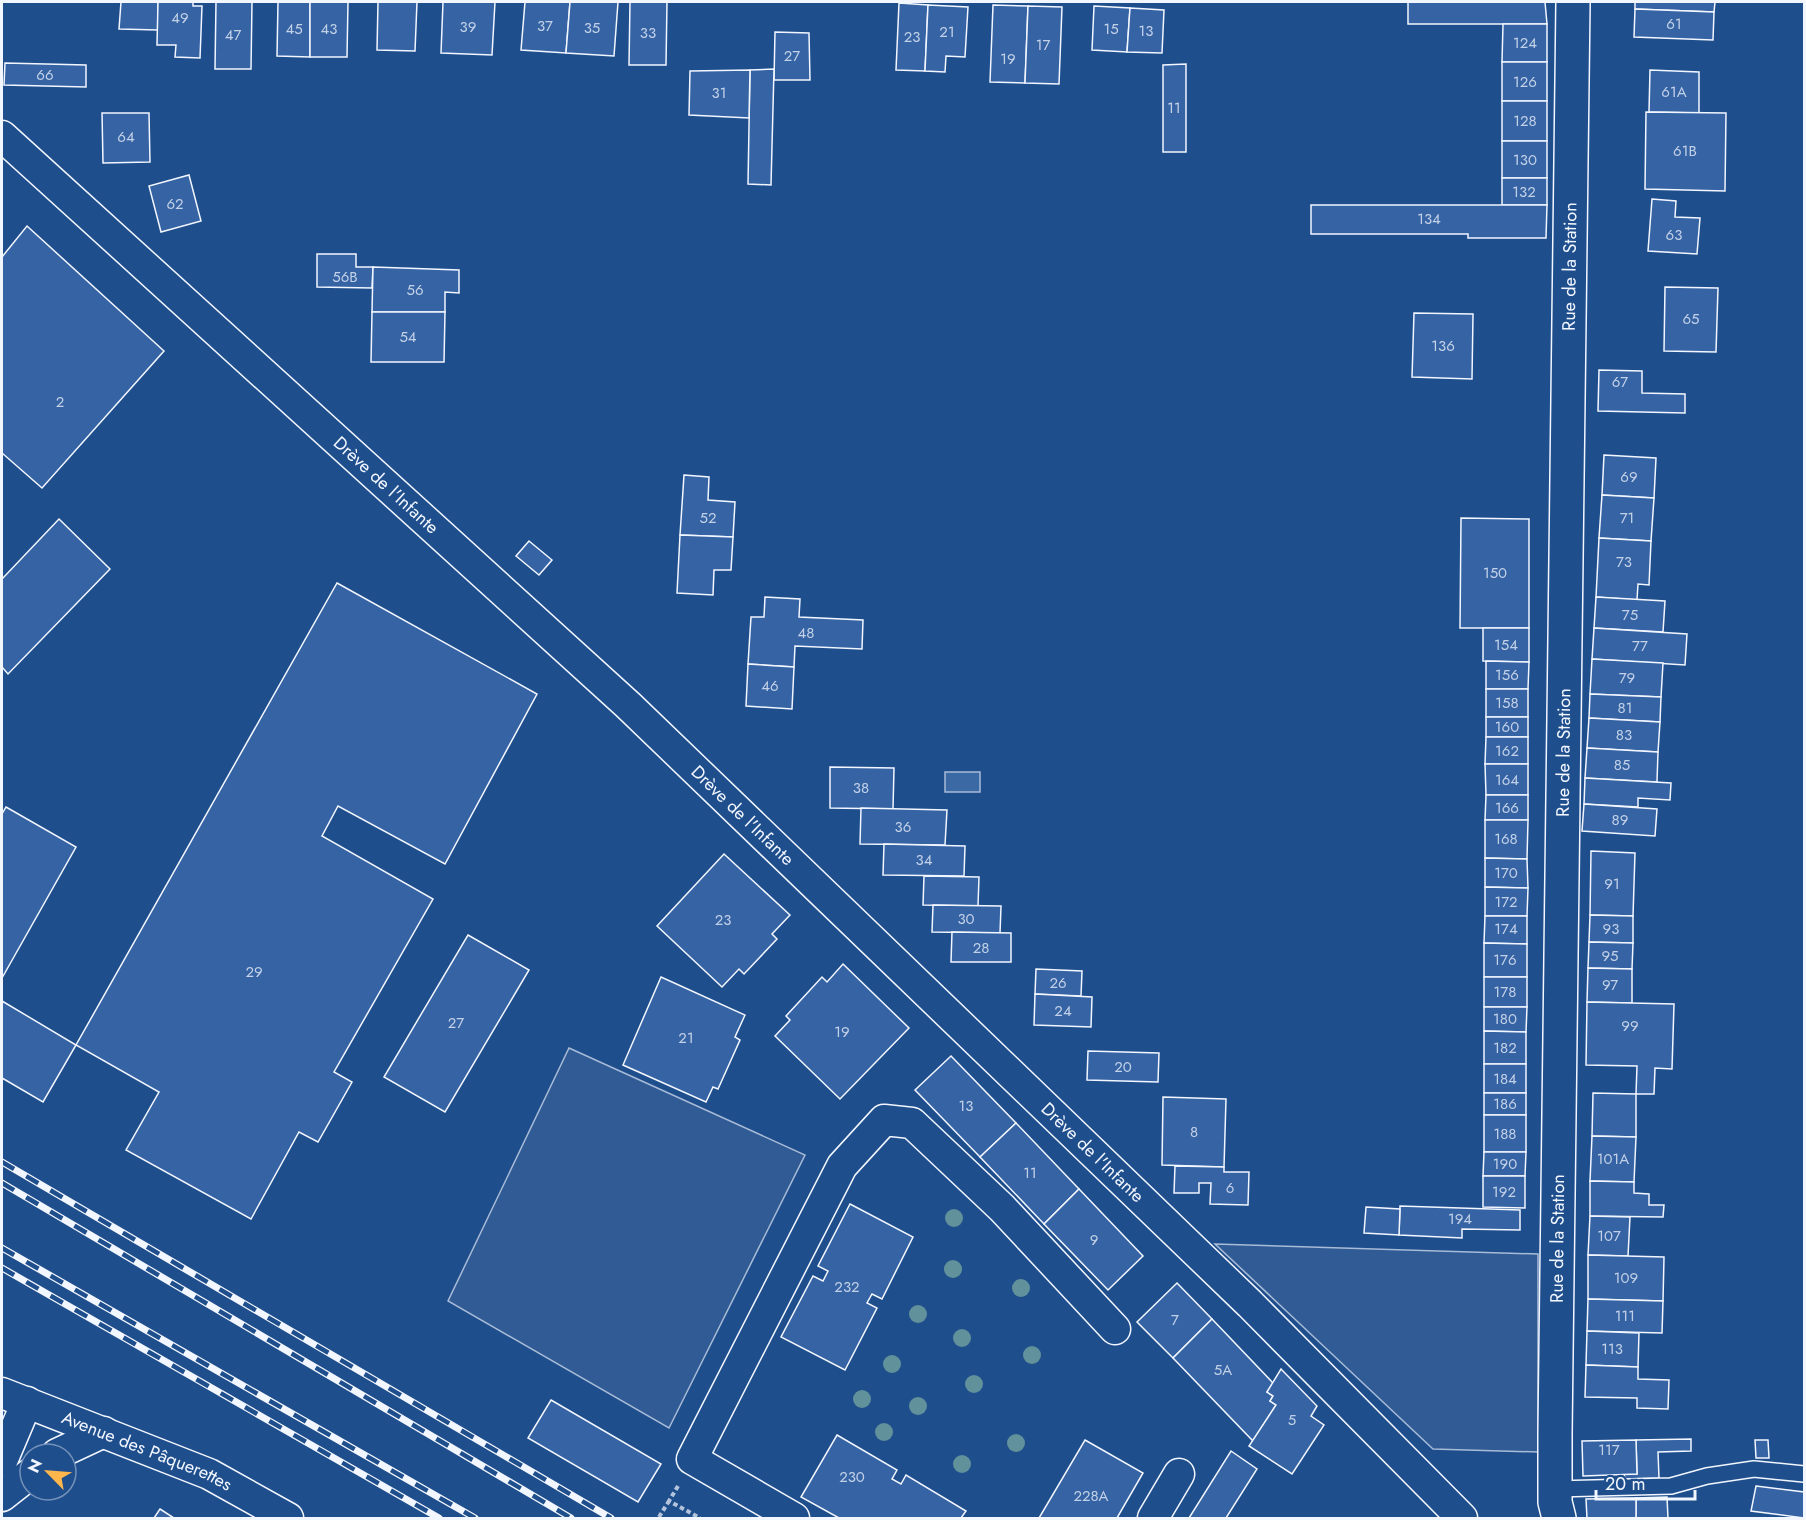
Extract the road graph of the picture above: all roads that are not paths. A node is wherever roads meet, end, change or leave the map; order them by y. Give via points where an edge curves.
1 (1573, 2) edge
2 (2, 135) edge
3 (1114, 1329) dead end
4 (14, 1397) edge
5 (104, 1431) junction
6 (78, 1444) edge
7 (2, 1461) edge
8 (1179, 1474) dead end
9 (1804, 1474) edge
10 (18, 1483) edge
11 (2, 1496) edge
12 (1552, 1507) edge
13 (288, 1518) edge
14 (794, 1518) edge
15 (1153, 1518) edge
16 (1462, 1518) edge

1 - 12 street, Rue de la Station
2 - 16 street, Drève de l'Infante via 628,705 1250,1304
3 - 14 street via 1002,1208 912,1123 884,1120 842,1166 692,1459
4 - 5 street, Avenue des Pâquerettes
4 - 7 street
5 - 6 street
5 - 13 street, Avenue des Pâquerettes via 209,1474
8 - 15 street
9 - 12 lane via 1754,1469
10 - 11 street

